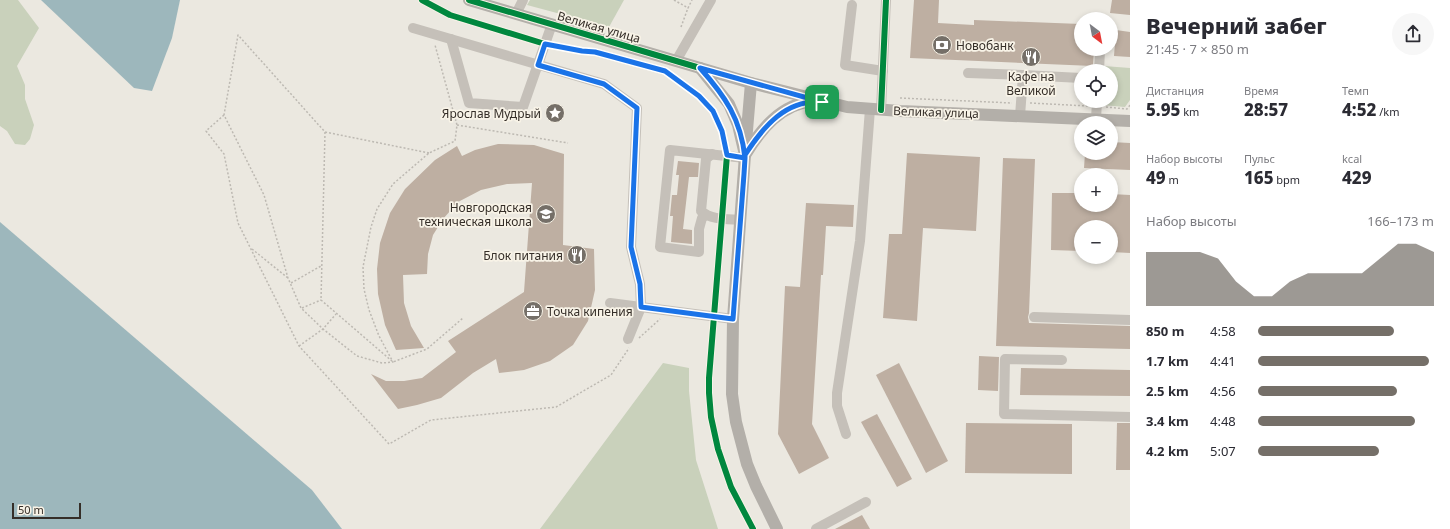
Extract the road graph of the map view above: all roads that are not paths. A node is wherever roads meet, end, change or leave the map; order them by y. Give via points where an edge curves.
1 (469, 0) edge
2 (523, 0) edge
3 (711, 0) edge
4 (883, 1) edge
5 (852, 6) dead end
6 (516, 14) junction
7 (552, 24) junction
8 (413, 28) dead end
9 (451, 38) junction
10 (676, 61) junction
11 (538, 65) junction
12 (700, 68) junction
13 (883, 71) junction
14 (968, 73) dead end
15 (1022, 76) junction
16 (1074, 78) edge
17 (751, 83) junction
18 (822, 102) junction
19 (875, 110) junction
20 (1128, 115) edge
21 (1020, 116) junction
22 (1118, 116) edge
23 (1074, 118) edge
24 (712, 154) junction
25 (745, 156) junction
26 (706, 215) junction
27 (740, 220) junction
28 (610, 303) dead end
29 (641, 307) junction
30 (1034, 318) dead end
31 (733, 319) junction
32 (1130, 320) edge
33 (633, 341) road end
34 (1062, 360) dead end
35 (1130, 417) edge
36 (846, 434) dead end
37 (866, 502) dead end
38 (777, 529) edge
39 (816, 529) edge

1 - 6 main road, Великая улица
2 - 6 street
3 - 10 street
4 - 13 street
5 - 13 street via 845,64
6 - 7 main road, Великая улица
7 - 10 main road, Великая улица
7 - 11 street
8 - 9 street
9 - 11 street
9 - 11 street via 469,103 523,107
10 - 12 main road, Великая улица
11 - 29 street via 604,84 637,108 631,247 640,284
12 - 17 main road, Великая улица
12 - 25 main road via 733,112 742,137
13 - 19 street
14 - 15 street
15 - 16 street
15 - 21 street
17 - 18 main road, Великая улица
17 - 25 main road
18 - 19 main road, Великая улица
18 - 25 main road via 806,102 787,109 764,128
19 - 21 main road, Великая улица
19 - 36 street via 860,241 837,393 837,406
20 - 22 main road, Великая улица
21 - 23 main road, Великая улица
24 - 25 street
24 - 26 street via 706,159 701,211
24 - 26 street via 670,150 660,247 699,252 699,229 702,218
25 - 27 main road
26 - 27 street
27 - 31 main road
28 - 29 street
29 - 31 street
29 - 33 street
30 - 32 street
31 - 38 main road via 731,384 738,427 751,474
34 - 35 street via 1005,359 1004,414
37 - 39 street

